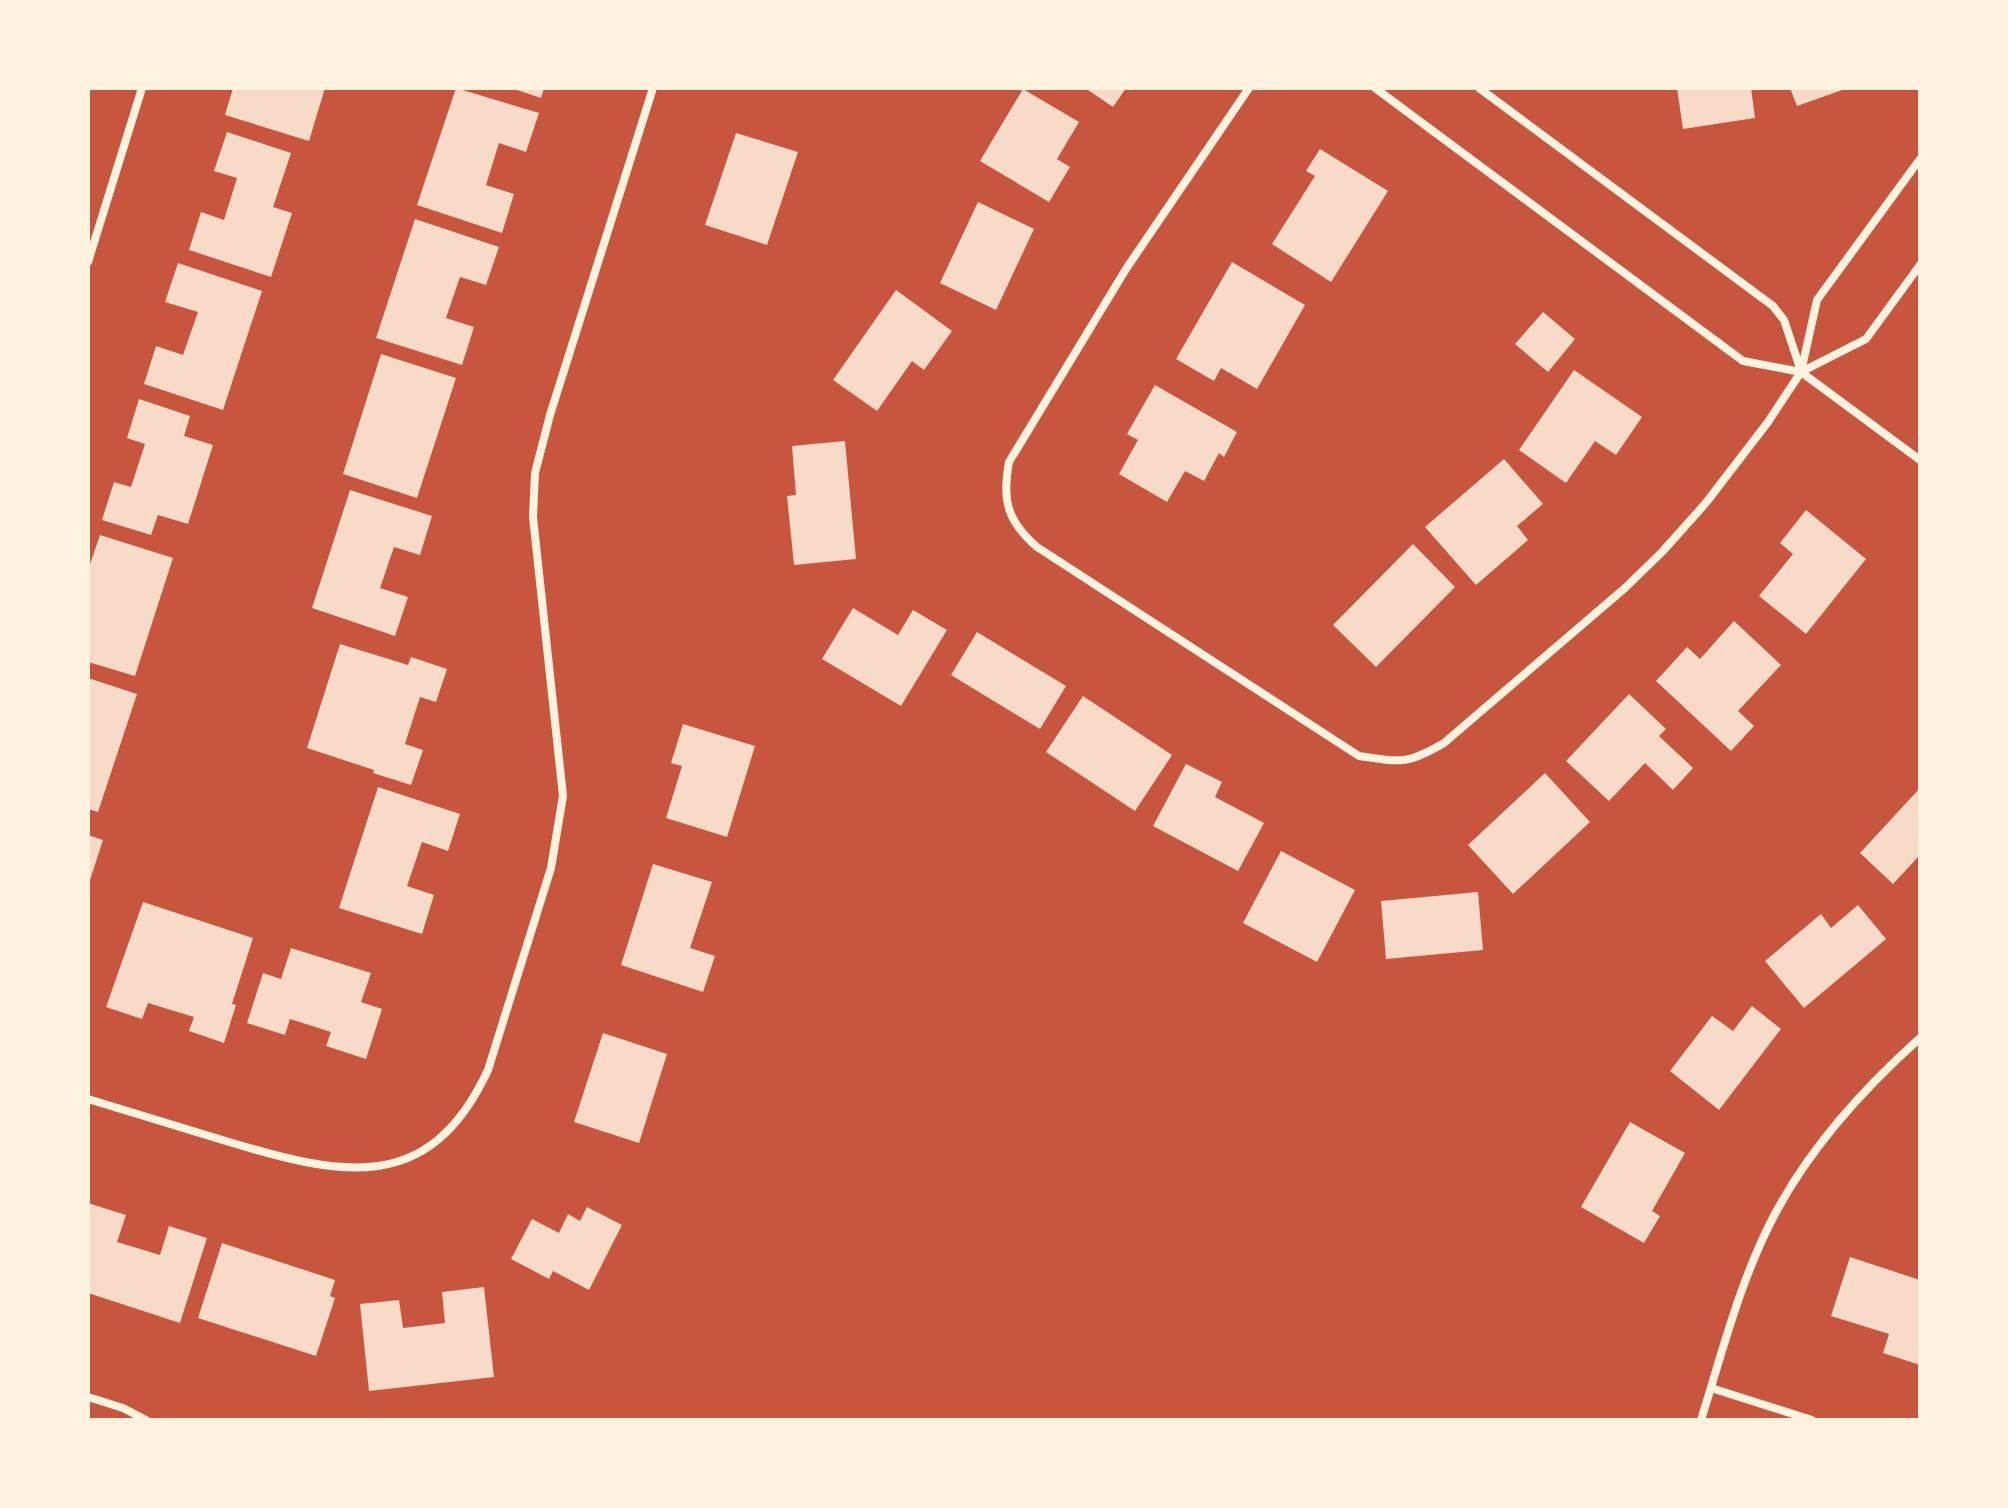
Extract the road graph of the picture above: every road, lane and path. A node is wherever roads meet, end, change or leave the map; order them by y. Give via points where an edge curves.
1 (142, 88) edge
2 (653, 88) edge
3 (1249, 88) edge
4 (1375, 88) edge
5 (1479, 88) edge
6 (1920, 159) edge
7 (88, 262) edge
8 (1920, 265) edge
9 (1801, 372) junction
10 (1920, 460) edge
11 (1920, 1038) edge
12 (88, 1099) edge
13 (1711, 1388) junction
14 (88, 1397) edge
15 (146, 1420) edge
16 (1701, 1420) edge
17 (1812, 1420) edge

1 - 7 street
2 - 12 street via 535,473 533,517 563,796 551,868 477,1094 447,1132 420,1153 369,1169 292,1161
3 - 9 street via 1126,269 1009,462 1007,507 1037,547 1359,756 1398,762 1421,757 1444,743 1625,588 1705,504
4 - 9 street via 1743,361
5 - 9 street via 1773,306 1784,320
6 - 9 street via 1817,300
8 - 9 street via 1866,339
9 - 10 street
11 - 13 street via 1874,1080 1820,1142 1776,1212 1746,1278
13 - 16 street
13 - 17 street
14 - 15 street

